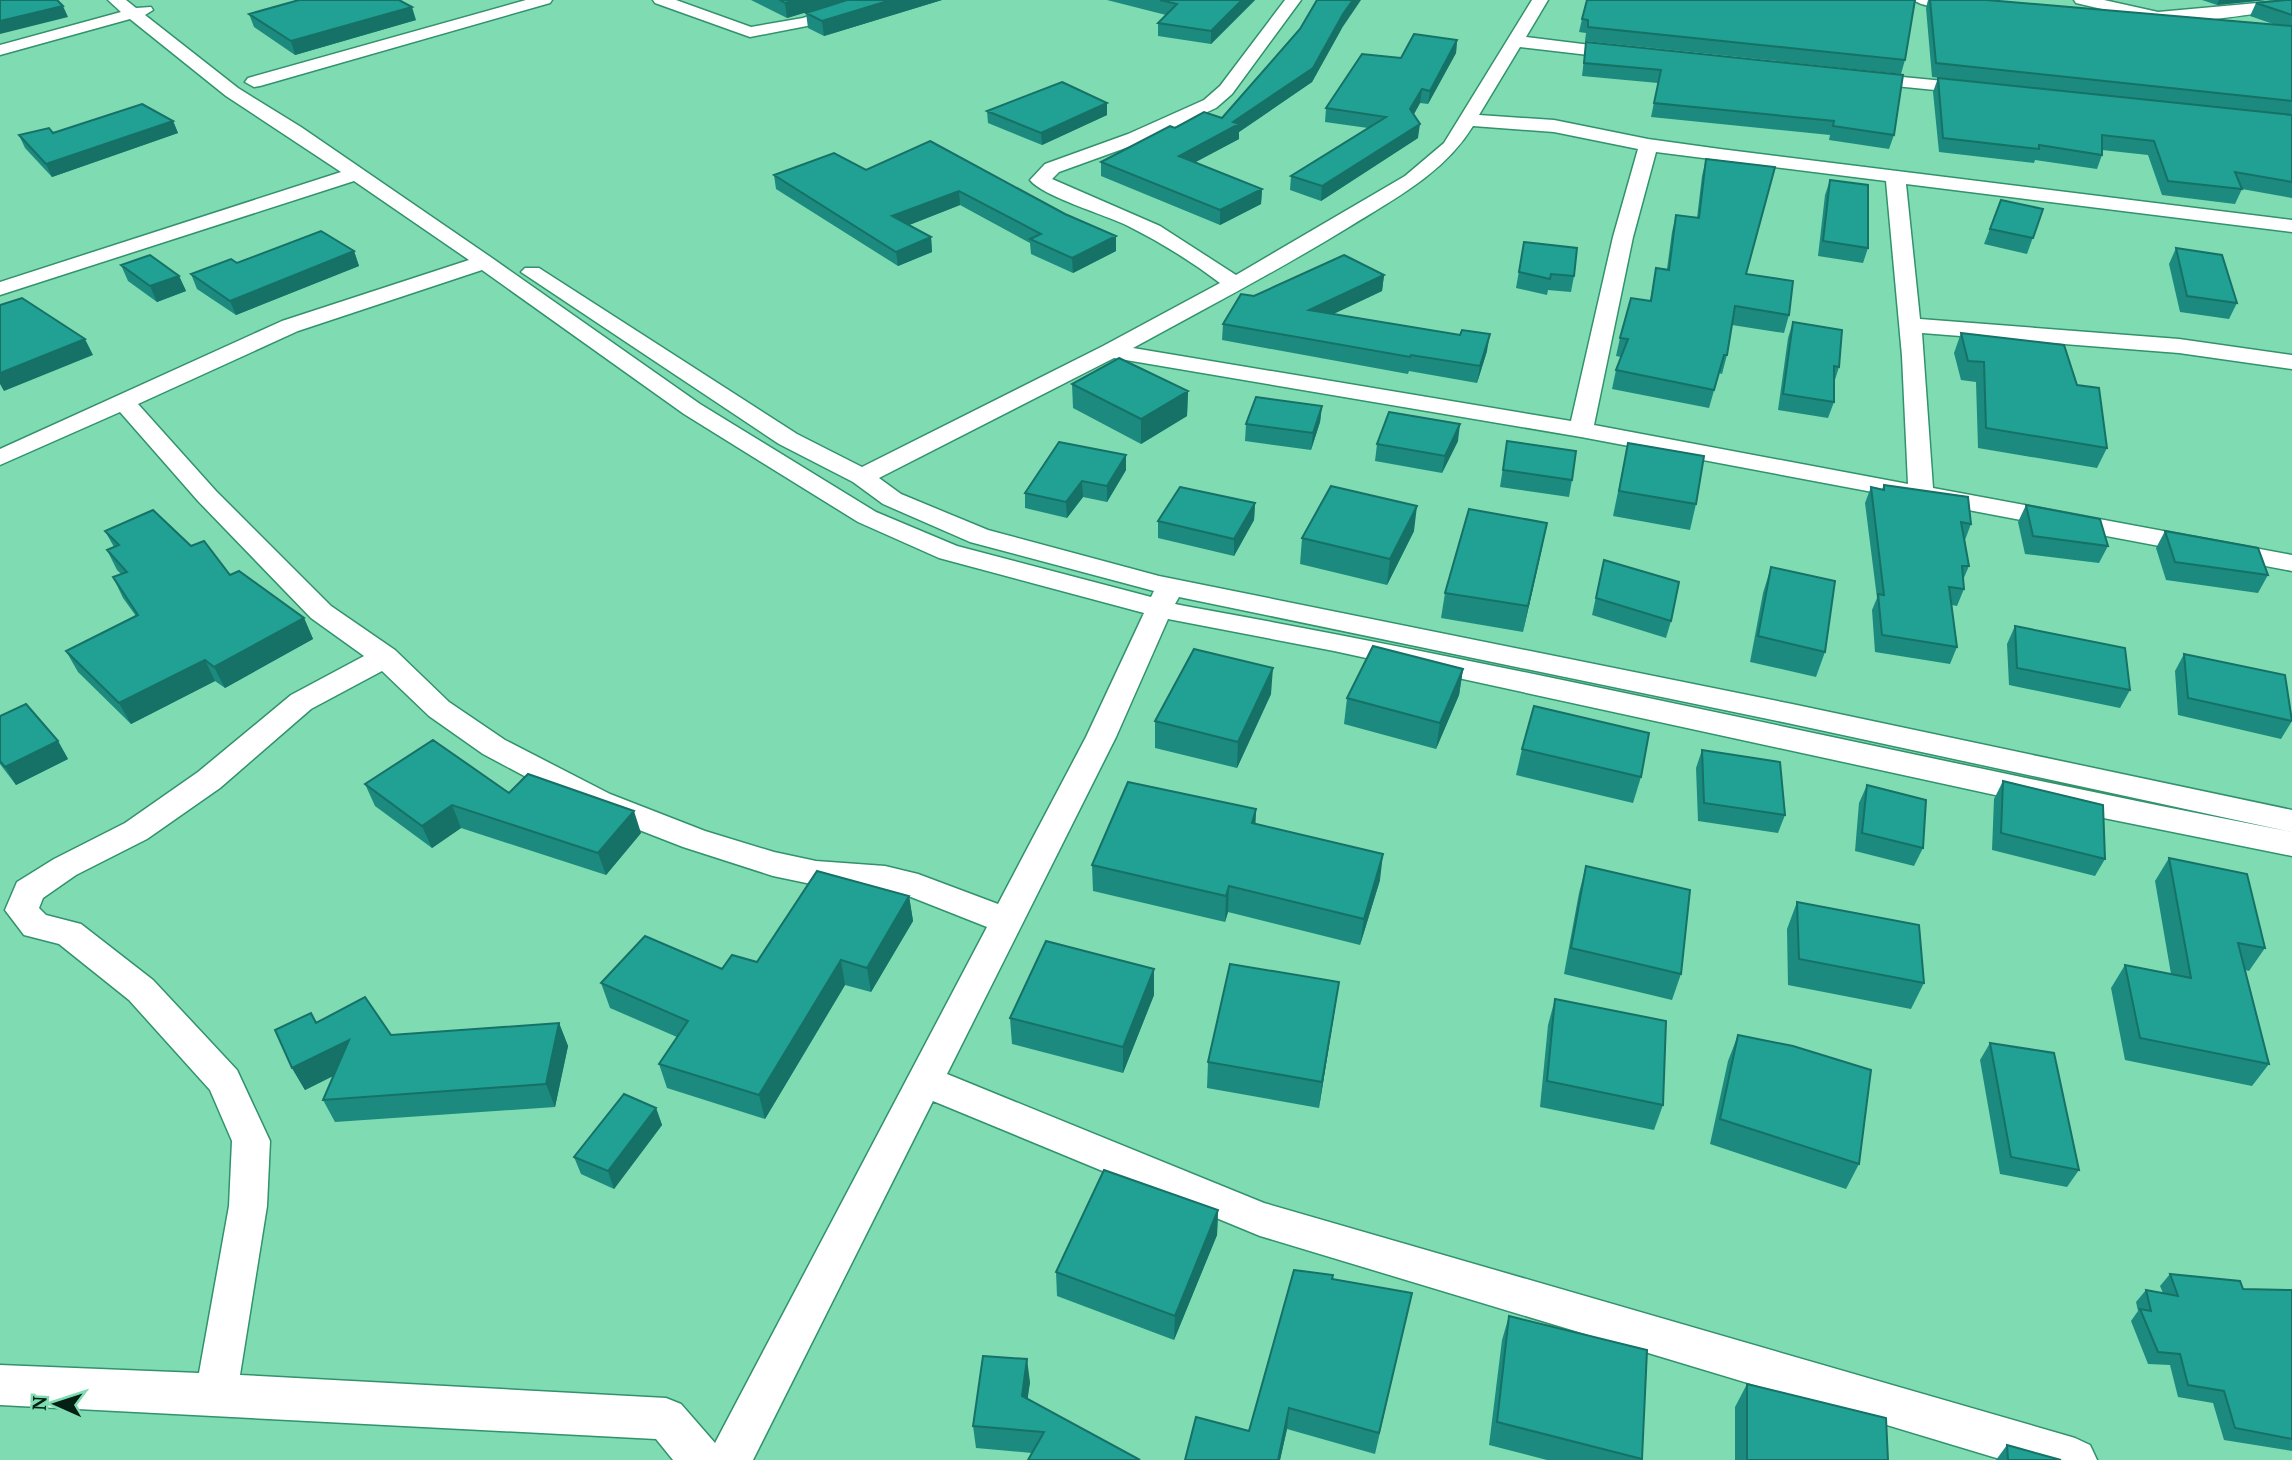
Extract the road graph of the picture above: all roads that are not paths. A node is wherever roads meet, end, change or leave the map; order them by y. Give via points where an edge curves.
1 (544, 0) edge
2 (661, 0) edge
3 (872, 0) edge
4 (1293, 0) edge
5 (1540, 0) edge
6 (1922, 0) edge
7 (2082, 0) edge
8 (2292, 4) edge
9 (138, 5) edge
10 (1980, 6) edge
11 (2070, 13) edge
12 (2158, 17) junction
13 (1516, 41) junction
14 (0, 50) edge
15 (1639, 55) edge
16 (1846, 76) edge
17 (254, 82) junction
18 (1997, 92) edge
19 (1468, 120) junction
20 (1648, 145) junction
21 (355, 174) junction
22 (1895, 176) junction
23 (2292, 226) edge
24 (485, 262) junction
25 (1235, 284) junction
26 (0, 289) edge
27 (1910, 325) junction
28 (1111, 351) junction
29 (2292, 362) edge
30 (124, 402) junction
31 (1581, 430) junction
32 (0, 458) edge
33 (862, 477) junction
34 (1921, 491) junction
35 (2292, 563) edge
36 (1164, 597) junction
37 (385, 657) junction
38 (2292, 821) edge
39 (2292, 844) edge
40 (1007, 921) junction
41 (924, 1082) junction
42 (0, 1385) edge
43 (216, 1394) junction
44 (702, 1460) edge
45 (730, 1460) edge
46 (2075, 1460) edge

1 - 17 street
2 - 3 street via 750,32 806,22
4 - 25 street via 1226,90 1210,104 1052,168 1040,180 1161,235
5 - 13 street
6 - 10 street
7 - 12 street
8 - 12 street
9 - 14 street
9 - 17 street
9 - 21 street via 232,92
11 - 12 street
13 - 15 street
13 - 19 street
16 - 18 street
17 - 33 street via 356,156 788,439
19 - 20 street via 1553,126
19 - 25 street via 1451,146 1412,180
20 - 22 street
20 - 31 street
21 - 24 street
21 - 26 street
22 - 23 street
22 - 27 street
24 - 30 street via 289,326
24 - 36 street via 692,409 867,517 948,552
25 - 28 street
27 - 29 street via 2179,346
27 - 34 street
28 - 31 street
28 - 33 street
30 - 32 street
30 - 37 street via 223,513 321,612
31 - 34 street
33 - 36 street via 892,499 979,536
34 - 35 street
36 - 38 street via 1793,714
36 - 39 street via 1555,689
36 - 40 street via 1101,737
37 - 40 street via 439,709 494,747 599,802 773,864 918,886
37 - 43 street via 301,702 209,780 136,831 29,891 22,910 36,926 69,933 141,990 224,1081 251,1141 248,1206
40 - 41 street
41 - 45 street
41 - 46 street via 1261,1219
42 - 43 street
43 - 44 street via 666,1419

